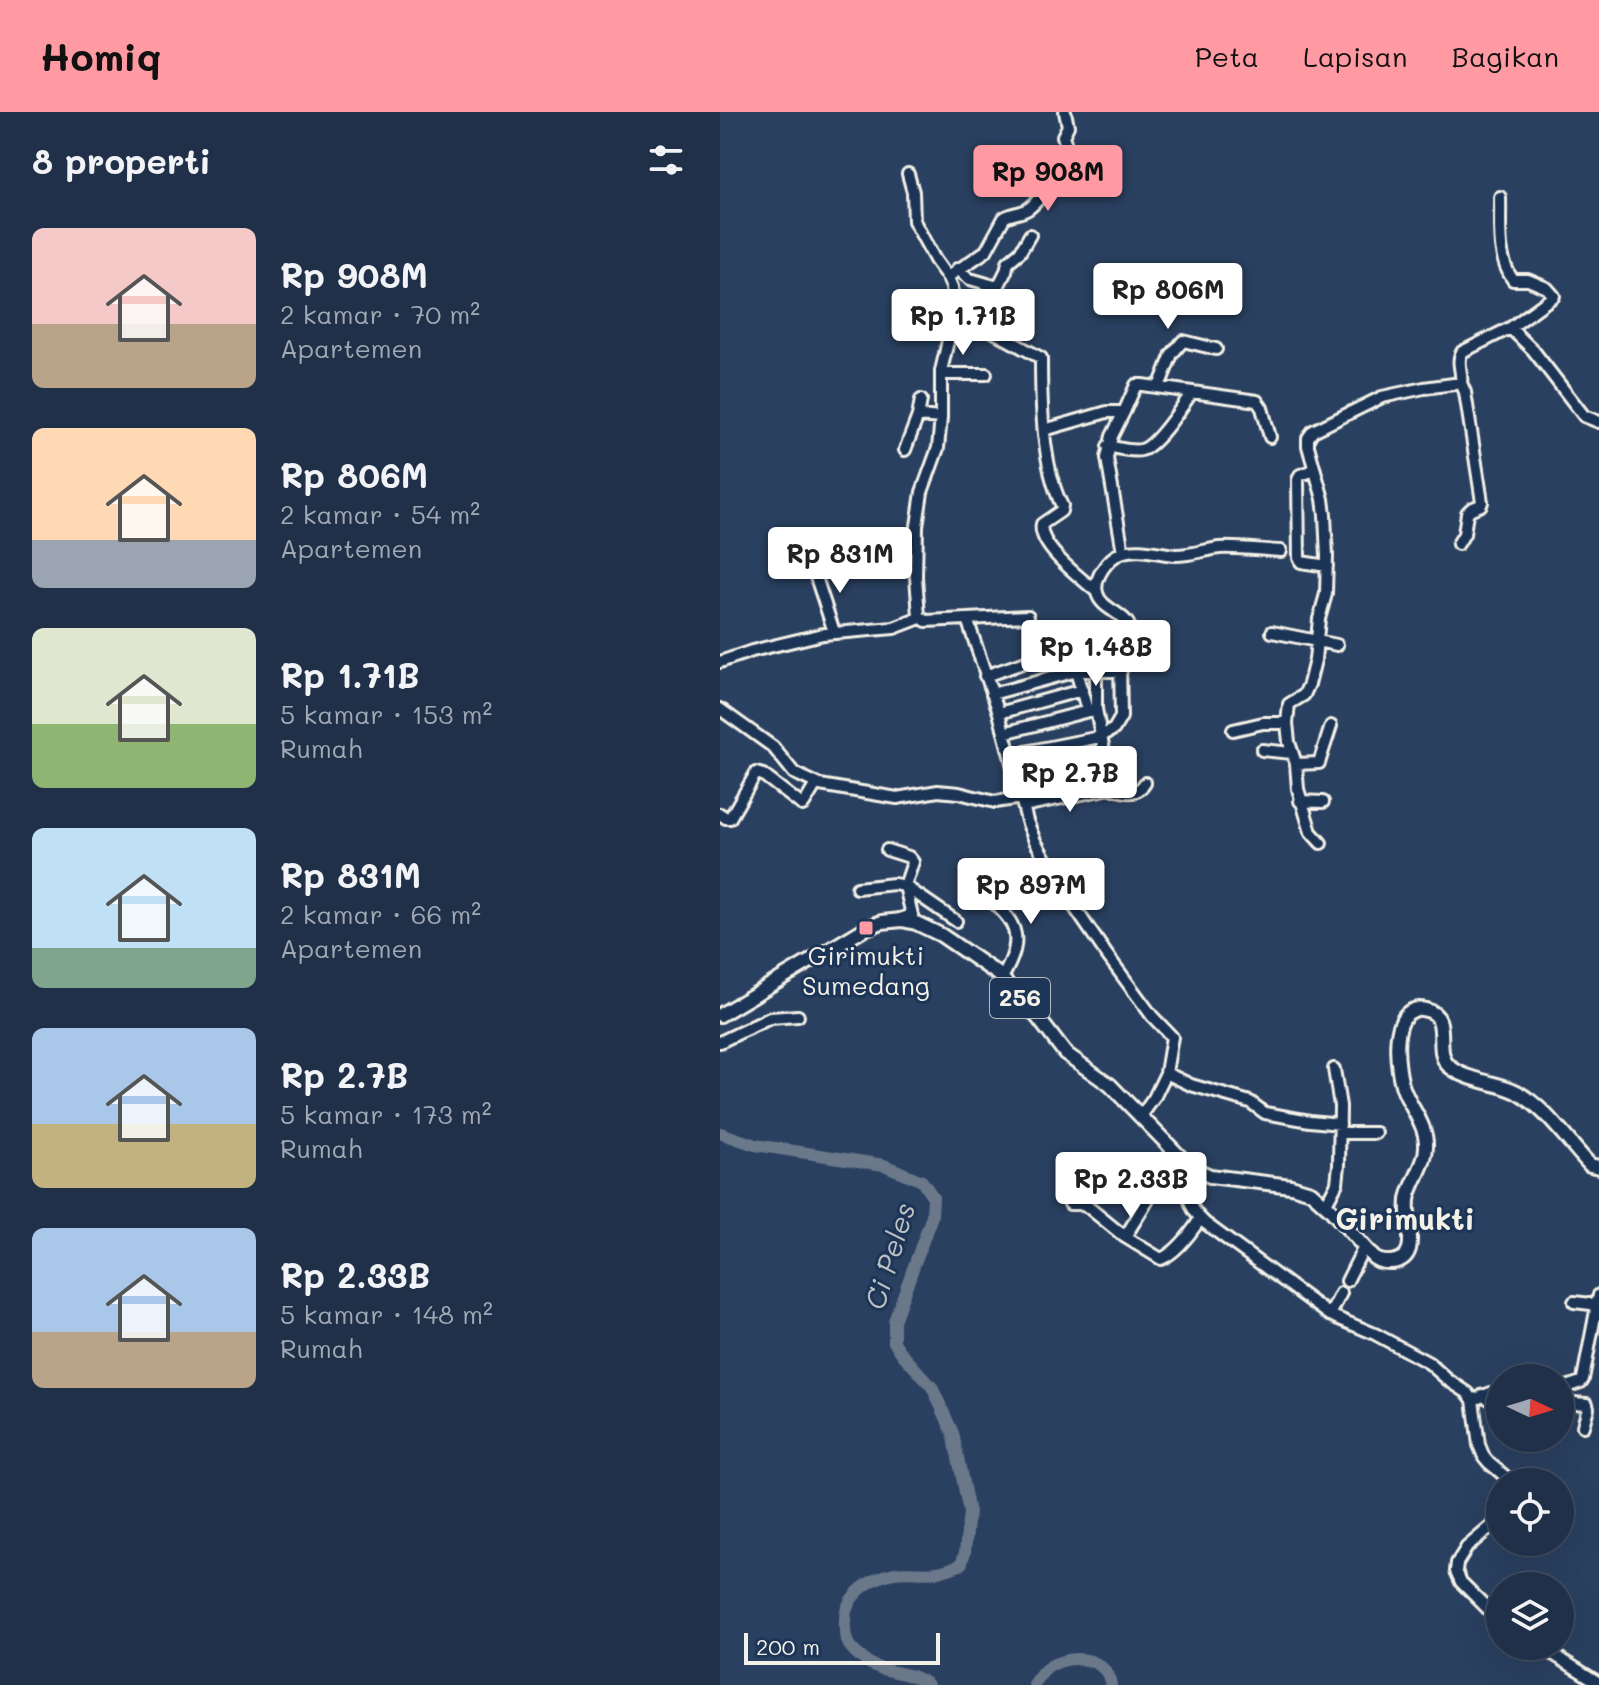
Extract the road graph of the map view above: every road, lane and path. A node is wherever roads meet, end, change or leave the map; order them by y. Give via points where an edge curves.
1 (1065, 112) edge
2 (908, 174) dead end
3 (1500, 197) dead end
4 (1030, 235) dead end
5 (957, 269) junction
6 (948, 278) junction
7 (998, 287) junction
8 (1510, 328) junction
9 (1216, 349) dead end
10 (941, 374) junction
11 (986, 374) dead end
12 (1461, 383) junction
13 (1159, 387) junction
14 (1192, 392) junction
15 (921, 400) dead end
16 (1124, 412) junction
17 (918, 416) junction
18 (941, 418) junction
19 (1599, 422) edge
20 (1044, 430) junction
21 (1270, 437) dead end
22 (1108, 446) junction
23 (905, 450) dead end
24 (1315, 470) junction
25 (1458, 544) dead end
26 (1281, 551) dead end
27 (1123, 552) junction
28 (1327, 566) junction
29 (813, 568) dead end
30 (1097, 592) junction
31 (1028, 616) dead end
32 (920, 618) junction
33 (967, 619) junction
34 (834, 632) junction
35 (1272, 632) dead end
36 (1051, 639) dead end
37 (1317, 640) junction
38 (1337, 645) dead end
39 (1057, 651) junction
40 (720, 662) edge
41 (1096, 671) junction
42 (1121, 671) junction
43 (1072, 672) junction
44 (985, 676) junction
45 (1082, 690) junction
46 (992, 694) junction
47 (720, 709) edge
48 (1092, 710) junction
49 (999, 713) junction
50 (1287, 723) junction
51 (1331, 726) dead end
52 (1233, 730) dead end
53 (1004, 733) junction
54 (1100, 737) junction
55 (1262, 750) dead end
56 (1010, 755) junction
57 (1294, 758) junction
58 (1105, 761) junction
59 (1016, 777) junction
60 (1145, 783) dead end
61 (816, 784) junction
62 (1111, 788) junction
63 (1300, 801) junction
64 (1022, 802) junction
65 (1323, 802) dead end
66 (720, 814) edge
67 (1321, 843) dead end
68 (887, 850) dead end
69 (905, 886) junction
70 (857, 888) dead end
71 (979, 891) dead end
72 (898, 920) junction
73 (956, 921) dead end
74 (1002, 978) junction
75 (720, 1015) edge
76 (798, 1016) dead end
77 (720, 1042) edge
78 (1334, 1069) dead end
79 (1166, 1073) junction
80 (1141, 1116) junction
81 (1340, 1128) junction
82 (1376, 1133) dead end
83 (1190, 1167) junction
84 (1598, 1170) edge
85 (1144, 1183) dead end
86 (1070, 1204) dead end
87 (1326, 1204) junction
88 (1200, 1219) junction
89 (1125, 1237) junction
90 (1364, 1247) junction
91 (1347, 1281) dead end
92 (1341, 1293) dead end
93 (1574, 1302) dead end
94 (1598, 1302) edge
95 (1330, 1315) junction
96 (1595, 1341) edge
97 (1599, 1362) edge
98 (1586, 1366) junction
99 (1574, 1384) edge
100 (1486, 1395) edge
101 (1478, 1398) junction
102 (1486, 1401) edge
103 (1574, 1403) edge
104 (1583, 1426) dead end
105 (1495, 1468) edge
106 (1486, 1531) edge
107 (1486, 1607) edge
108 (1562, 1660) edge
109 (1599, 1683) edge

1 - 5 street via 1068,126 1063,136 1069,149 1052,181 1032,206 1004,218 986,251
2 - 6 street via 914,221
3 - 8 street via 1502,262 1508,274 1514,281 1525,279 1547,288 1554,296
4 - 7 street via 1008,262
5 - 6 street
5 - 7 street
6 - 10 street via 953,306
7 - 20 street via 994,332 1041,358
8 - 12 street via 1462,352
8 - 19 street via 1584,416
9 - 13 street via 1183,341
10 - 11 street
10 - 18 street
12 - 24 street via 1382,397 1313,431 1307,442
12 - 25 street via 1482,502 1467,513
13 - 14 street
13 - 16 street via 1136,385
14 - 21 street via 1257,401
14 - 22 street via 1147,448
15 - 17 street
16 - 20 street
16 - 22 street
17 - 18 street
17 - 23 street
18 - 32 street via 917,526
20 - 30 street via 1062,506 1042,524 1043,537
22 - 27 street via 1107,470
24 - 28 street via 1323,499
24 - 28 street via 1298,480 1299,558 1305,564
26 - 27 street
27 - 30 street via 1101,572
28 - 37 street
29 - 34 street
30 - 42 street via 1129,625 1130,647 1121,659
31 - 33 street
32 - 33 street
32 - 34 street via 894,628
33 - 44 street
34 - 40 street
35 - 37 street
36 - 39 street
37 - 38 street
37 - 50 street via 1309,684 1304,695 1289,704
39 - 43 street
39 - 44 street
41 - 42 street
41 - 43 street
41 - 48 street
42 - 54 street via 1121,717
43 - 45 street
43 - 46 street
44 - 46 street
45 - 48 street
45 - 49 street
46 - 49 street
47 - 61 street via 773,747 794,773
48 - 53 street
48 - 54 street
49 - 53 street
50 - 52 street
50 - 57 street
51 - 57 street via 1319,763
53 - 56 street
54 - 56 street
54 - 58 street
55 - 57 street
56 - 59 street
57 - 63 street
58 - 59 street
58 - 62 street
59 - 64 street
60 - 62 street via 1128,793
61 - 64 street via 890,798 938,791
61 - 66 street via 802,805 756,773 730,818
62 - 64 street
63 - 65 street
63 - 67 street via 1311,832
64 - 79 street via 1035,841 1066,895 1171,1035
68 - 69 street via 912,859
69 - 70 street
69 - 72 street via 912,915
69 - 73 street
71 - 74 street via 1006,915 1015,932 1014,955
72 - 74 main road, 256 via 933,930
72 - 75 main road via 866,928
74 - 80 main road, 256 via 1065,1053
76 - 77 street via 770,1018
78 - 81 street
79 - 80 street
79 - 81 street via 1252,1103 1265,1113
80 - 83 main road, 256
81 - 82 street
81 - 87 street via 1337,1183
83 - 87 main road, 256 via 1210,1176 1299,1188
83 - 88 street via 1191,1207
84 - 90 main road, 256 via 1522,1095 1448,1065 1439,1020 1431,1011 1415,1009 1400,1024 1397,1051 1399,1076 1426,1139 1407,1203 1411,1247 1401,1260 1383,1262
85 - 89 street via 1149,1198
86 - 89 street via 1088,1207
87 - 90 main road, 256
88 - 89 street via 1163,1259
88 - 95 street
90 - 91 street
92 - 95 street
93 - 94 street
94 - 96 street
95 - 101 street via 1429,1363
96 - 98 street
97 - 98 street
98 - 99 street via 1581,1382
100 - 101 street
101 - 102 street
101 - 105 street via 1479,1445
103 - 104 street via 1587,1404
106 - 107 street via 1467,1547 1456,1571
108 - 109 street

